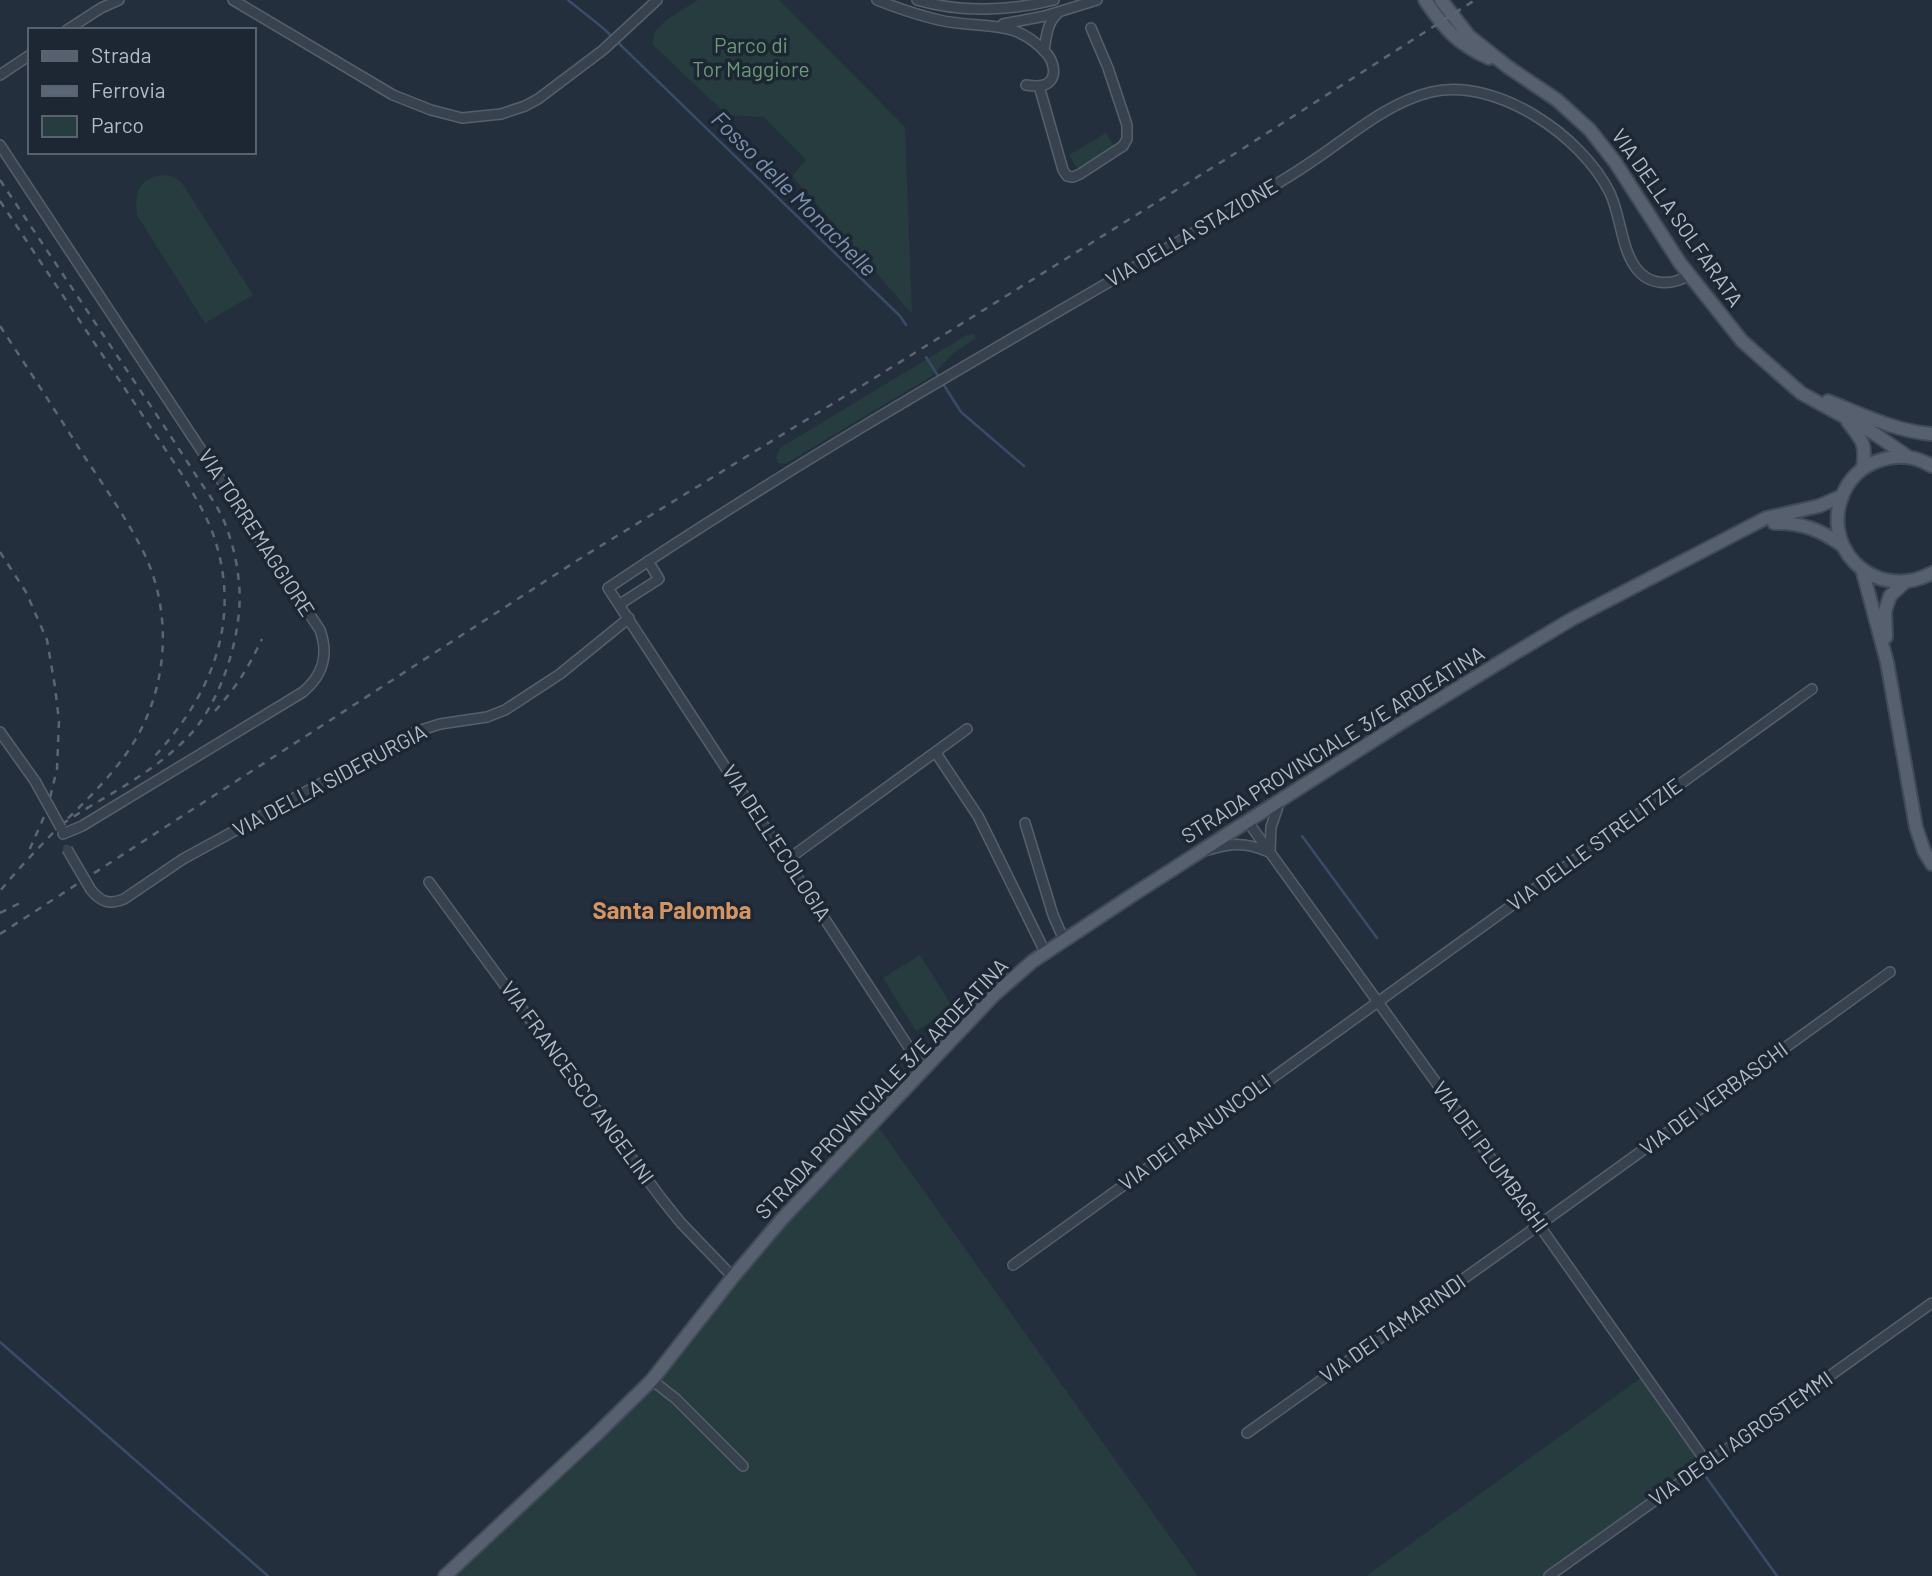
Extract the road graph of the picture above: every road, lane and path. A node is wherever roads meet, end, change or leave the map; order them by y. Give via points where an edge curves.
1 (118, 0) edge
2 (233, 0) edge
3 (657, 0) edge
4 (877, 0) edge
5 (917, 0) edge
6 (1054, 0) edge
7 (1097, 0) edge
8 (1425, 0) edge
9 (1441, 0) edge
10 (945, 3) edge
11 (1016, 7) junction
12 (1058, 12) junction
13 (1018, 22) junction
14 (994, 25) junction
15 (70, 28) edge
16 (1091, 29) dead end
17 (1044, 51) junction
18 (28, 56) edge
19 (1508, 67) junction
20 (0, 75) edge
21 (1026, 85) dead end
22 (1039, 86) junction
23 (0, 145) edge
24 (1689, 275) junction
25 (1801, 393) junction
26 (1846, 419) junction
27 (1932, 435) edge
28 (1907, 456) junction
29 (1931, 465) edge
30 (1863, 468) junction
31 (1842, 496) junction
32 (1746, 527) junction
33 (1843, 546) junction
34 (648, 561) junction
35 (1862, 569) junction
36 (1932, 573) edge
37 (1905, 582) junction
38 (620, 604) junction
39 (629, 618) junction
40 (1886, 662) junction
41 (1812, 689) dead end
42 (967, 730) dead end
43 (0, 732) edge
44 (936, 752) junction
45 (1280, 801) junction
46 (1248, 822) junction
47 (1025, 823) dead end
48 (62, 831) junction
49 (1200, 852) junction
50 (1270, 853) junction
51 (787, 860) junction
52 (1932, 864) edge
53 (429, 882) dead end
54 (1064, 940) junction
55 (1045, 952) junction
56 (1890, 972) dead end
57 (1377, 1002) junction
58 (923, 1069) junction
59 (1539, 1225) junction
60 (1013, 1265) dead end
61 (733, 1277) junction
62 (1932, 1303) edge
63 (652, 1380) junction
64 (1247, 1433) dead end
65 (1707, 1463) junction
66 (743, 1466) dead end
67 (445, 1576) edge
68 (1549, 1576) edge

1 - 15 street
2 - 3 street via 393,95 463,118 500,114 538,99 603,50
4 - 14 street via 945,21
5 - 10 street
6 - 11 street
7 - 12 street
8 - 19 main road, VIA DELLA SOLFARATA via 1458,41
9 - 19 main road, VIA DELLA SOLFARATA via 1469,36
10 - 11 street via 989,9
11 - 13 street
12 - 13 street
12 - 17 street via 1049,26
13 - 14 street
14 - 17 street via 1015,31
16 - 22 street via 1127,125 1123,146 1078,175 1067,176
17 - 22 street via 1054,72 1051,81
18 - 20 street
19 - 24 main road, VIA DELLA SOLFARATA via 1558,100 1590,130
21 - 22 street
23 - 48 street, VIA TORREMAGGIORE via 320,630 325,648 322,668 303,692 82,826
24 - 25 main road, VIA DELLA SOLFARATA via 1742,341
24 - 34 street, VIA DELLA STAZIONE via 1666,283 1639,272 1605,185 1581,153 1550,127 1493,95 1437,91 1382,114 1293,175 824,450
25 - 26 main road, VIA DELLA SOLFARATA
25 - 27 main road via 1881,424
26 - 28 main road, VIA DELLA SOLFARATA
26 - 30 main road, VIA DELLA SOLFARATA via 1863,442
28 - 29 main road
28 - 30 main road
30 - 31 main road
31 - 32 main road
31 - 33 main road via 1837,521
32 - 33 main road via 1775,523 1810,526
32 - 45 main road, STRADA PROVINCIALE 3/E ARDEATINA via 1510,656
33 - 35 main road
34 - 38 street via 659,579
34 - 38 street, VIA DELLA STAZIONE via 608,588
35 - 37 main road via 1875,577
35 - 40 main road
36 - 37 main road
37 - 40 main road via 1890,596 1885,611
38 - 39 street
39 - 48 street, VIA DELLA SIDERURGIA, bridge via 560,674 505,710 415,732 183,859 124,899 113,903 99,899 67,849
39 - 51 street, VIA DELL'ECOLOGIA
40 - 52 main road via 1914,820
41 - 57 street, VIA DELLE STRELITZIE
42 - 44 street
43 - 48 street, VIA DELLA SIDERURGIA, bridge via 35,781
44 - 51 street
44 - 55 street via 978,816
45 - 46 main road, STRADA PROVINCIALE 3/E ARDEATINA
45 - 50 street via 1271,827
46 - 49 main road, STRADA PROVINCIALE 3/E ARDEATINA
46 - 50 street, VIA DEI PLUMBAGHI
47 - 54 street
49 - 50 street via 1243,844
49 - 54 main road, STRADA PROVINCIALE 3/E ARDEATINA
50 - 57 street, VIA DEI PLUMBAGHI
51 - 58 street, VIA DELL'ECOLOGIA
53 - 61 street, VIA FRANCESCO ANGELINI via 661,1198
54 - 55 main road, STRADA PROVINCIALE 3/E ARDEATINA
55 - 58 main road, STRADA PROVINCIALE 3/E ARDEATINA via 994,995
56 - 59 street, VIA DEI VERBASCHI
57 - 59 street, VIA DEI PLUMBAGHI
57 - 60 street, VIA DEI RANUNCOLI
58 - 61 main road, STRADA PROVINCIALE 3/E ARDEATINA
59 - 64 street, VIA DEI TAMARINDI
59 - 65 street, VIA DEI PLUMBAGHI
61 - 63 main road, STRADA PROVINCIALE 3/E ARDEATINA
62 - 65 street, VIA DEGLI AGROSTEMMI
63 - 66 street
63 - 67 main road, STRADA PROVINCIALE 3/E ARDEATINA
65 - 68 street, VIA DEGLI AGROSTEMMI

